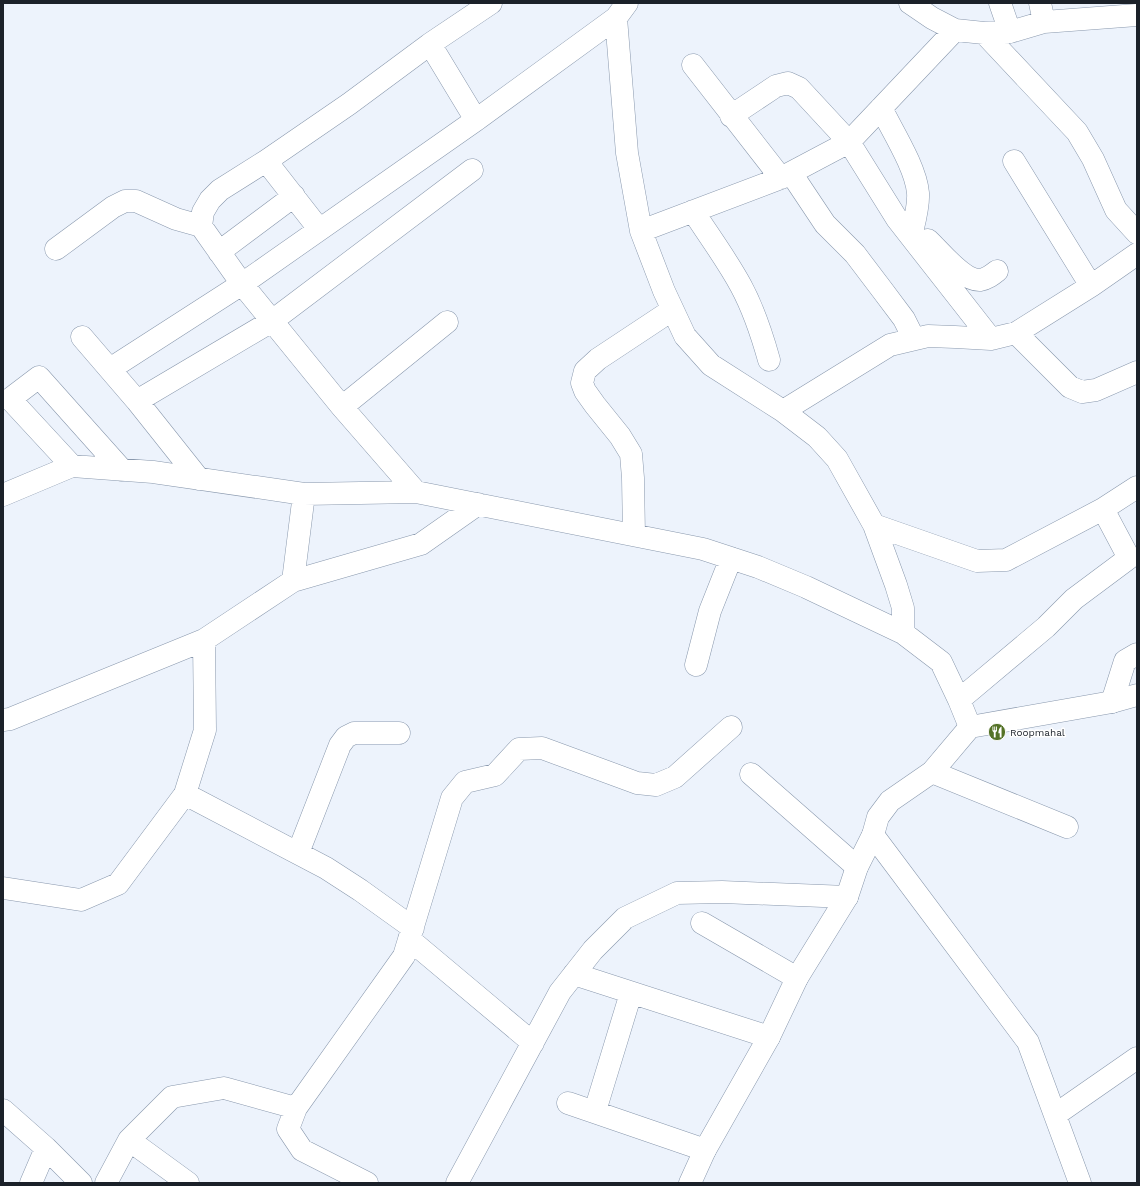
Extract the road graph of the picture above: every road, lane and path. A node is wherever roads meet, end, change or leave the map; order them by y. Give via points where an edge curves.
1 (491, 3) edge
2 (910, 3) edge
3 (1000, 3) edge
4 (621, 10) edge
5 (1042, 13) edge
6 (1137, 20) edge
7 (955, 30) junction
8 (1010, 32) junction
9 (984, 33) junction
10 (430, 44) junction
11 (693, 65) dead end
12 (881, 108) junction
13 (732, 116) junction
14 (476, 120) junction
15 (849, 142) junction
16 (266, 161) junction
17 (1014, 161) dead end
18 (472, 170) dead end
19 (786, 175) junction
20 (294, 196) junction
21 (693, 211) junction
22 (201, 226) junction
23 (319, 229) junction
24 (912, 230) junction
25 (642, 231) junction
26 (1137, 233) edge
27 (56, 249) dead end
28 (219, 252) junction
29 (1137, 254) edge
30 (997, 272) dead end
31 (242, 284) junction
32 (1091, 286) junction
33 (672, 310) junction
34 (272, 321) junction
35 (447, 322) dead end
36 (1016, 333) junction
37 (82, 337) dead end
38 (991, 339) junction
39 (914, 340) junction
40 (769, 360) dead end
41 (110, 370) junction
42 (1137, 372) edge
43 (5, 396) edge
44 (137, 402) junction
45 (342, 407) junction
46 (783, 412) junction
47 (72, 466) junction
48 (122, 470) junction
49 (199, 479) junction
50 (1137, 486) edge
51 (416, 492) junction
52 (304, 494) junction
53 (3, 495) edge
54 (478, 504) junction
55 (1103, 509) junction
56 (874, 525) junction
57 (634, 535) junction
58 (730, 558) junction
59 (292, 581) junction
60 (903, 634) junction
61 (204, 640) junction
62 (1137, 654) edge
63 (696, 664) dead end
64 (1137, 696) edge
65 (959, 700) junction
66 (1112, 702) junction
67 (3, 720) edge
68 (731, 727) dead end
69 (970, 727) junction
70 (399, 733) dead end
71 (932, 772) junction
72 (751, 774) dead end
73 (185, 794) junction
74 (1067, 827) dead end
75 (873, 835) junction
76 (298, 853) junction
77 (857, 867) junction
78 (3, 888) edge
79 (847, 897) junction
80 (702, 923) dead end
81 (411, 934) junction
82 (574, 974) junction
83 (797, 978) junction
84 (631, 993) junction
85 (769, 1037) junction
86 (533, 1043) junction
87 (1137, 1058) edge
88 (568, 1103) dead end
89 (296, 1108) junction
90 (3, 1110) edge
91 (595, 1111) junction
92 (1055, 1115) junction
93 (129, 1140) junction
94 (46, 1148) junction
95 (705, 1150) junction
96 (31, 1183) edge
97 (81, 1183) edge
98 (106, 1183) edge
99 (188, 1183) edge
100 (367, 1183) edge
101 (457, 1183) edge
102 (690, 1183) edge
103 (1080, 1183) edge

1 - 10 street
2 - 7 street
3 - 8 street
4 - 14 street
4 - 25 street via 627,153
5 - 6 street
5 - 8 street
7 - 9 street
7 - 12 street
8 - 9 street
9 - 26 street via 1077,132 1093,159 1116,210
10 - 14 street
10 - 16 street
11 - 13 street
12 - 15 street
12 - 24 street via 914,175 918,194
13 - 15 street via 776,86 788,83 799,88
13 - 19 street
14 - 23 street
15 - 19 street
15 - 24 street via 897,218
16 - 20 street
16 - 22 street via 220,190 203,212
17 - 32 street
18 - 34 street
19 - 21 street
19 - 39 street via 825,224 856,254 904,320
20 - 23 street
20 - 28 street
21 - 25 street
21 - 40 street via 741,286 762,334
22 - 27 street via 176,219 136,202 125,201 113,206
22 - 28 street
23 - 31 street
24 - 30 street via 969,277 980,280
24 - 38 street
25 - 33 street
28 - 31 street
29 - 32 street
31 - 34 street
31 - 41 street
32 - 36 street
33 - 46 street via 685,336 711,366
33 - 57 street via 598,359 585,371 582,382 585,391 631,454
34 - 44 street
34 - 45 street
35 - 45 street
36 - 38 street
36 - 42 street via 1070,387 1082,392 1096,390
37 - 41 street
38 - 39 street via 928,336
39 - 46 street via 890,345
41 - 44 street
43 - 47 street
43 - 48 street via 40,377
44 - 49 street
45 - 51 street
46 - 56 street via 817,437 837,459
47 - 48 street
47 - 53 street
48 - 49 street
49 - 52 street
50 - 55 street
51 - 52 street
51 - 54 street
52 - 59 street
54 - 57 street
54 - 59 street via 421,544
55 - 56 street via 1006,560 977,561
55 - 65 street via 1129,558 1074,599 1046,627
56 - 60 street via 903,608
57 - 58 street via 703,549
58 - 60 street via 806,588
58 - 63 street via 710,611
59 - 61 street
60 - 65 street via 941,662
61 - 67 street
61 - 73 street via 205,730
62 - 66 street via 1125,661
64 - 66 street
65 - 69 street
66 - 69 street
68 - 81 street via 675,776 656,785 637,783 542,748 519,749 495,775 465,782 452,798
69 - 71 street
70 - 76 street via 354,733 340,744
71 - 74 street
71 - 75 street via 890,802 878,816
72 - 77 street
73 - 76 street
73 - 78 street via 118,884 81,900
75 - 77 street
75 - 92 street via 1028,1042
76 - 81 street via 360,890
77 - 79 street
79 - 82 street via 722,892 677,893 625,918 593,950
79 - 83 street
80 - 83 street
81 - 86 street
81 - 89 street via 404,956
82 - 84 street
82 - 86 street via 560,992
83 - 85 street
84 - 85 street
84 - 91 street
85 - 95 street
86 - 101 street
87 - 92 street
88 - 91 street
89 - 93 street via 224,1088 172,1096
89 - 100 street via 288,1129 302,1150
90 - 94 street
91 - 95 street
92 - 103 street
93 - 98 street
93 - 99 street
94 - 96 street
94 - 97 street
95 - 102 street

